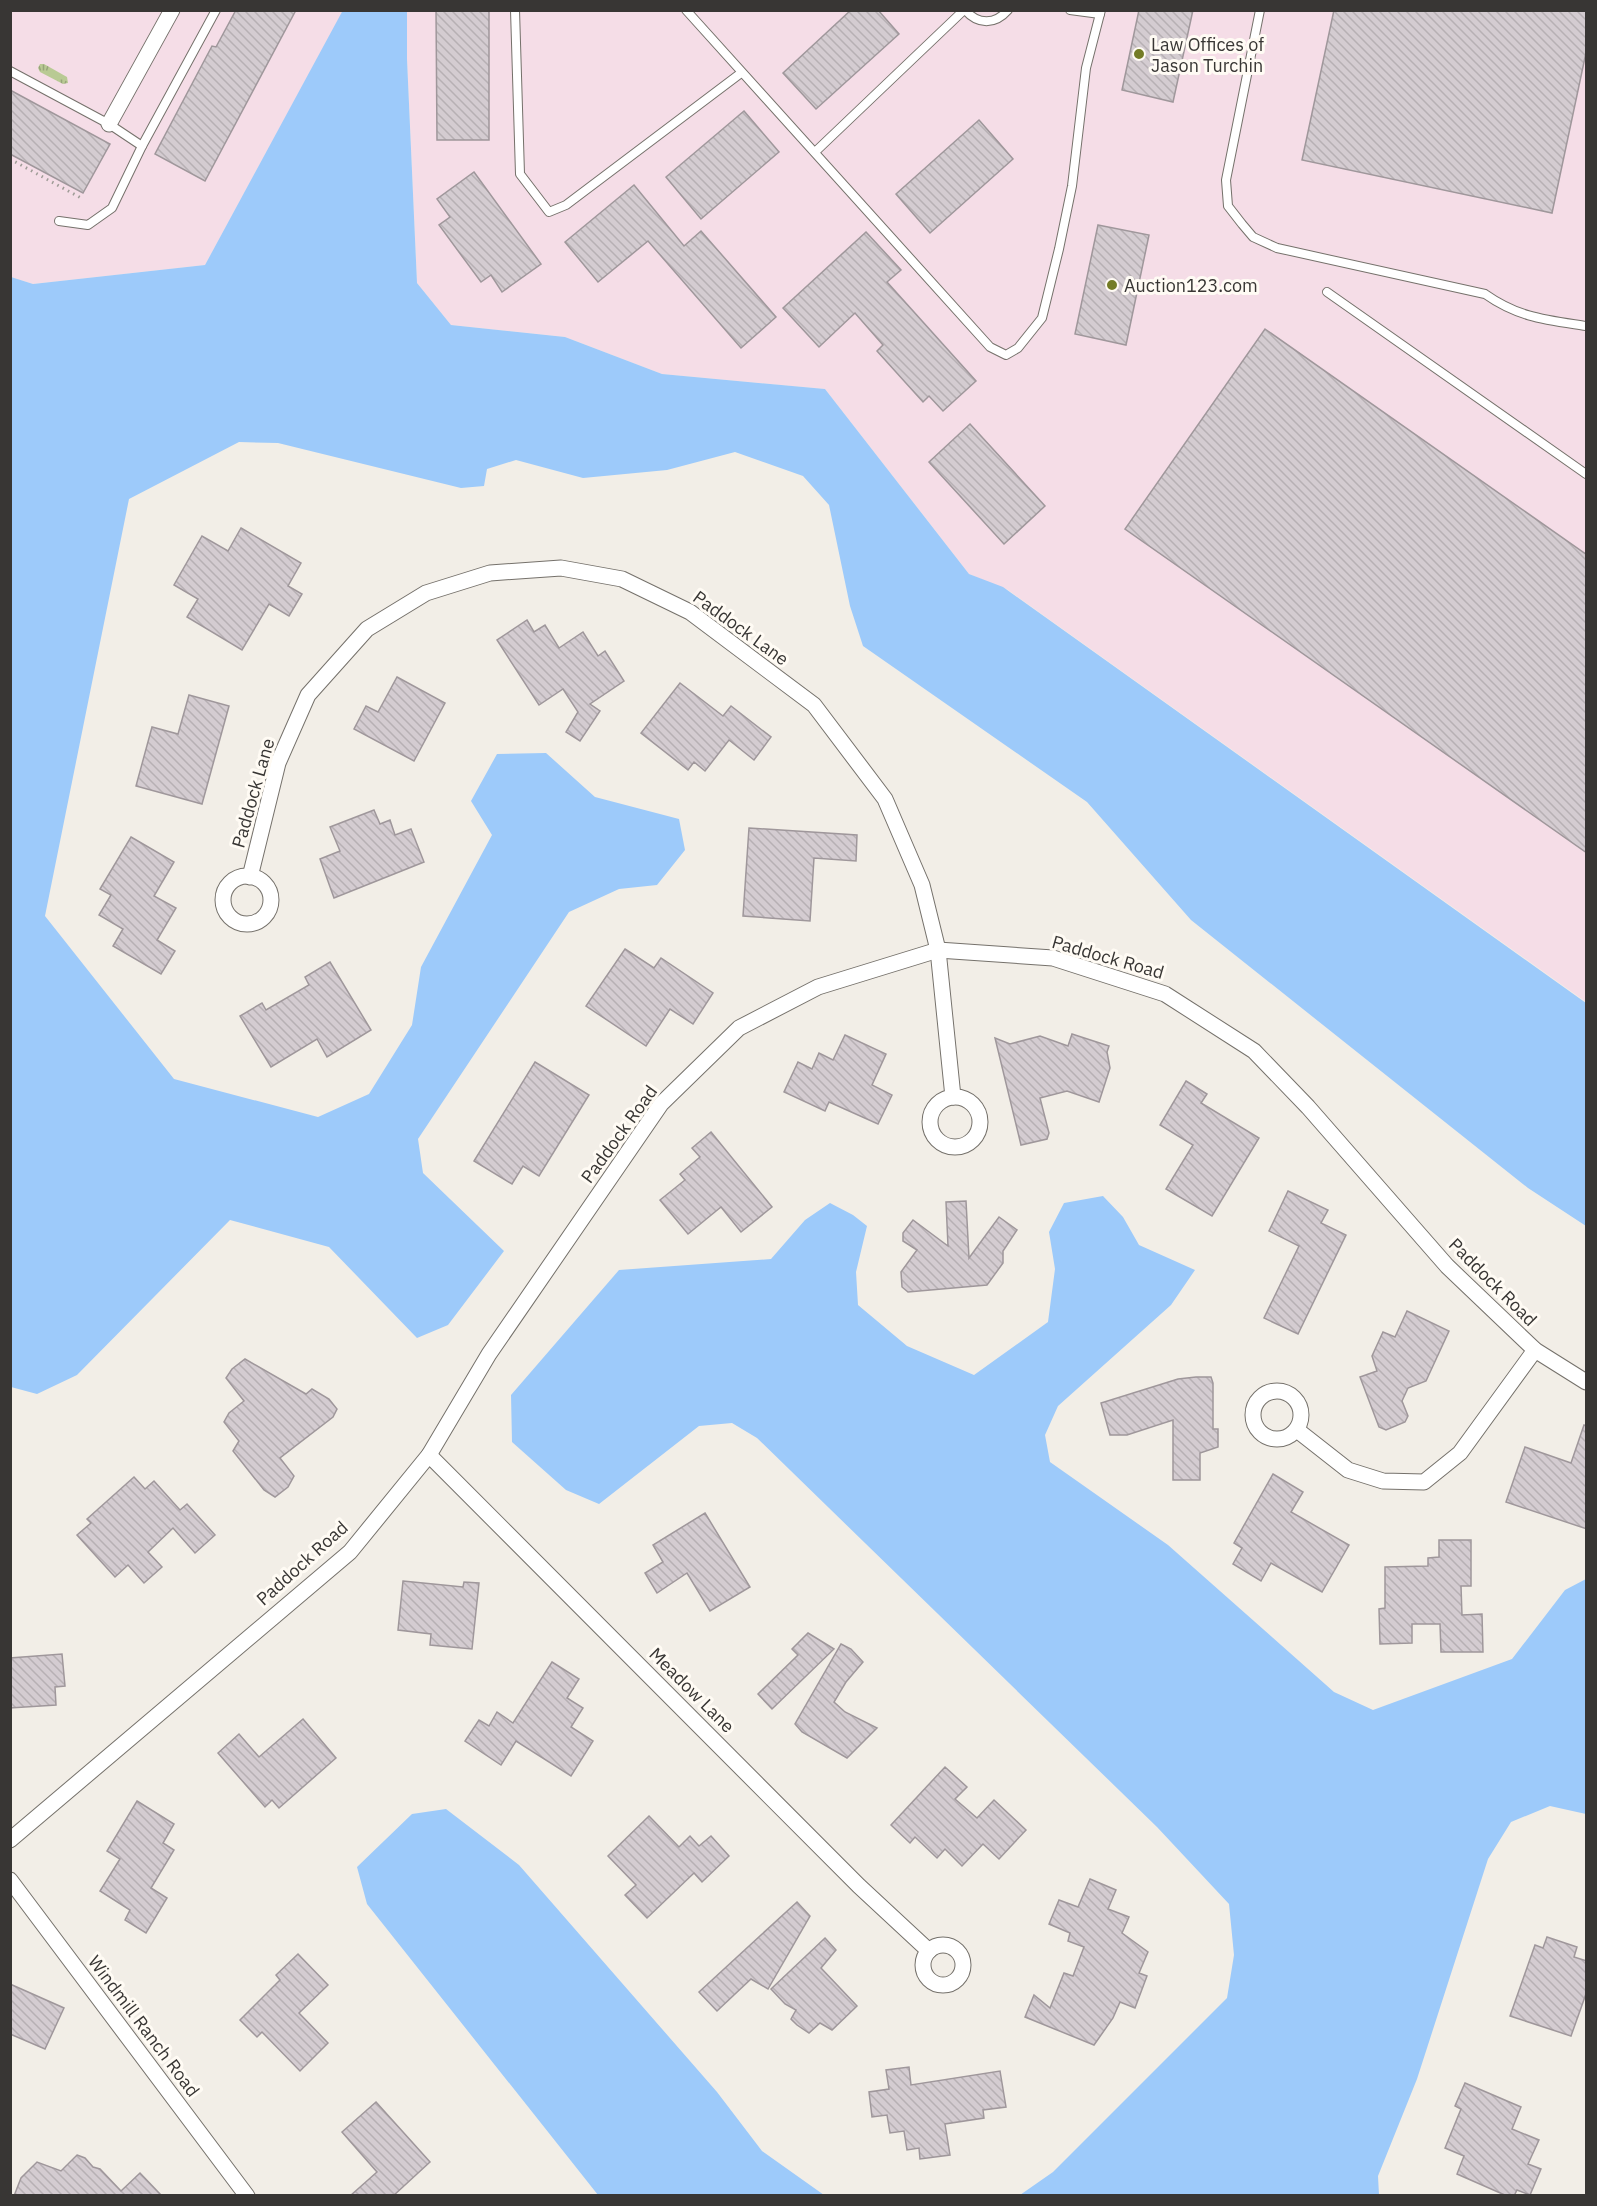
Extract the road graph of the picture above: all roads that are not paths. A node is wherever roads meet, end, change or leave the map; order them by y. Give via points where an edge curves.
1 (172, 10) edge
2 (216, 10) edge
3 (515, 10) edge
4 (686, 10) edge
5 (965, 10) edge
6 (1008, 10) edge
7 (1070, 10) edge
8 (1260, 10) edge
9 (1100, 12) edge
10 (10, 70) edge
11 (741, 73) junction
12 (109, 124) junction
13 (142, 146) junction
14 (815, 152) junction
15 (59, 221) dead end
16 (1327, 292) dead end
17 (1587, 326) edge
18 (1587, 474) edge
19 (250, 877) dead end
20 (938, 950) junction
21 (953, 1097) dead end
22 (1535, 1350) junction
23 (1587, 1382) edge
24 (1296, 1430) dead end
25 (429, 1455) junction
26 (10, 1840) edge
27 (10, 1880) edge
28 (929, 1951) dead end
29 (247, 2196) edge

1 - 12 street
2 - 13 lane
3 - 11 lane via 520,174 549,212 566,205
4 - 11 lane
5 - 6 lane via 983,22 993,22
5 - 14 lane
7 - 9 lane
8 - 17 lane via 1226,180 1228,206 1253,237 1277,248 1485,294 1503,307 1528,316
9 - 14 lane via 1086,68 1072,186 1042,318 1018,348 1006,354 990,347
10 - 12 lane
11 - 14 lane
12 - 13 lane
13 - 15 lane via 112,208 88,225
16 - 18 lane
19 - 20 street, Paddock Lane via 278,763 308,695 367,629 426,593 490,573 561,568 622,579 690,612 814,705 885,799 922,885
20 - 21 street, Paddock Lane
20 - 22 street, Paddock Road via 1053,958 1166,994 1254,1051 1447,1266
20 - 25 street, Paddock Road via 818,987 739,1028 661,1104 489,1354
22 - 23 street, Paddock Road
22 - 24 street, Paddock Road via 1460,1453 1424,1482 1383,1481 1348,1470
25 - 26 street, Paddock Road via 350,1552
25 - 28 street, Meadow Lane via 859,1886
27 - 29 street, Windmill Ranch Road

